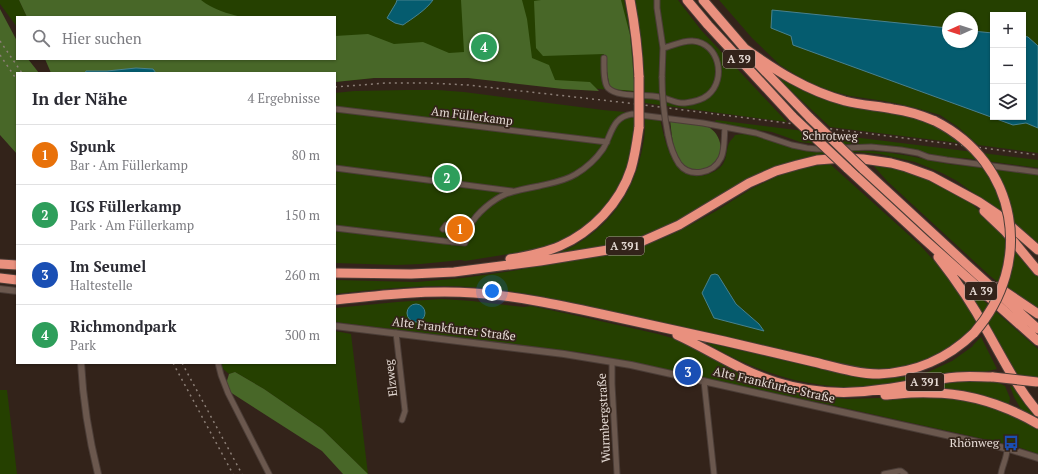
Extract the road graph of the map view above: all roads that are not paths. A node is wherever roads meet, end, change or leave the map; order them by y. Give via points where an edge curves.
1 (630, 0) edge
2 (657, 0) edge
3 (687, 0) edge
4 (703, 0) edge
5 (663, 48) junction
6 (744, 48) junction
7 (604, 58) dead end
8 (336, 109) edge
9 (724, 128) junction
10 (607, 142) junction
11 (336, 168) edge
12 (1038, 172) edge
13 (513, 192) junction
14 (961, 192) junction
15 (336, 228) edge
16 (443, 229) dead end
17 (925, 240) junction
18 (452, 242) junction
19 (1038, 250) edge
20 (0, 264) edge
21 (966, 264) junction
22 (16, 265) edge
23 (1038, 271) edge
24 (336, 273) edge
25 (425, 273) junction
26 (0, 278) edge
27 (16, 280) edge
28 (0, 289) edge
29 (16, 291) edge
30 (336, 300) edge
31 (1038, 314) edge
32 (649, 324) junction
33 (336, 326) edge
34 (1038, 329) edge
35 (396, 333) junction
36 (1038, 341) edge
37 (612, 362) junction
38 (81, 364) edge
39 (218, 364) edge
40 (704, 381) junction
41 (1038, 382) edge
42 (858, 392) junction
43 (1038, 412) edge
44 (402, 420) dead end
45 (1038, 424) edge
46 (1007, 449) junction
47 (1038, 458) edge
48 (98, 474) edge
49 (270, 474) edge
50 (617, 474) edge
51 (714, 474) edge
52 (884, 474) edge
53 (905, 474) edge
54 (1001, 474) edge

1 - 25 highway, bridge via 638,52 639,127 635,157 630,171 608,210 573,240 546,251
2 - 5 street
3 - 17 highway, A 39, bridge via 793,117
4 - 6 highway, A 39
5 - 7 street via 693,41 710,50 719,70 718,81 710,94 696,101 679,103 657,96 613,91 606,85
5 - 9 street, bridge via 664,112 672,151 680,165 689,171 699,173 708,171 717,164 722,157
6 - 21 highway, A 39, bridge via 810,118
6 - 32 highway, bridge via 787,77 822,94 857,104 892,108 935,120 969,144 992,172 1006,206 1010,226 1010,247 1005,278 998,298 987,316 967,340 930,363 907,370 878,374 836,367
8 - 10 street, Am Füllerkamp
9 - 10 street via 632,114 624,115 618,120
9 - 12 street, Schrotweg via 756,133 807,148 865,146
10 - 13 street via 590,164 569,178
11 - 13 street
13 - 18 street via 499,198 480,213 471,225 465,243
14 - 19 highway via 976,199 996,214
14 - 23 highway, A 391 via 993,219
14 - 25 highway, A 391 via 906,166 863,159 822,160 790,166 762,177 691,219 643,241 614,249 540,261 454,272
15 - 18 street
16 - 18 street via 446,225 454,226
17 - 36 highway, A 39
17 - 43 highway via 966,296 1014,380
20 - 22 highway
21 - 31 highway
21 - 34 highway, A 39
24 - 25 highway, A 391
26 - 27 highway
28 - 29 street
30 - 32 highway, A 391 via 397,294 472,293 560,305
32 - 42 highway, A 391 via 700,346 741,368 788,386 816,391
33 - 35 street, Alte Frankfurter Straße
35 - 37 street, Alte Frankfurter Straße
35 - 44 street, Elzweg via 405,411
37 - 40 street, Alte Frankfurter Straße
37 - 50 street, Wurmbergstraße
38 - 48 street via 85,407
39 - 49 street via 228,393
40 - 46 street, Alte Frankfurter Straße
40 - 51 street
41 - 42 highway, A 391, bridge via 993,377 956,377
42 - 45 highway via 869,396 930,392 968,397 1003,407
46 - 47 street, Alte Frankfurter Straße
46 - 54 street
52 - 53 street via 899,471

